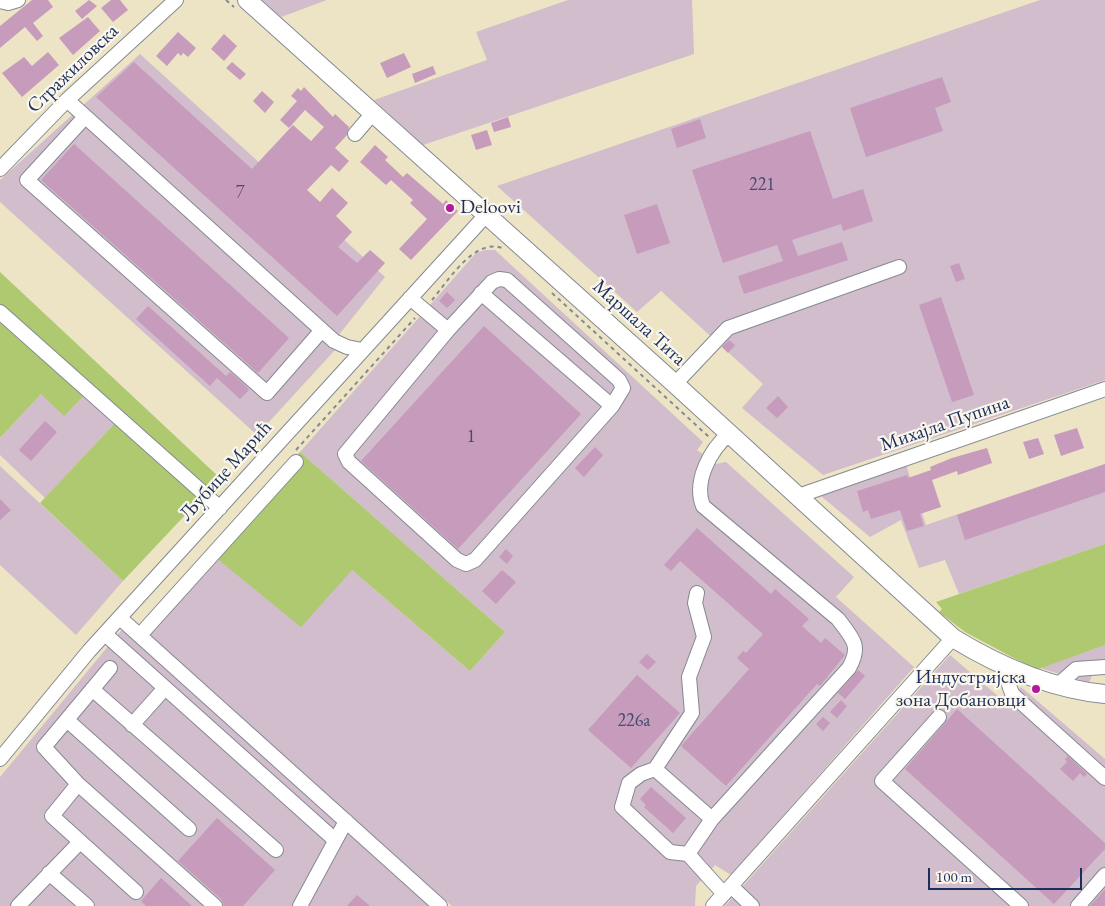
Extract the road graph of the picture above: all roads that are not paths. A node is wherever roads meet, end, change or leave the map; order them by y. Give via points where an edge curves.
1 (18, 0) edge
2 (176, 0) edge
3 (247, 0) edge
4 (0, 1) edge
5 (67, 100) junction
6 (373, 113) junction
7 (85, 117) junction
8 (355, 134) dead end
9 (0, 169) edge
10 (486, 215) junction
11 (899, 267) dead end
12 (481, 293) junction
13 (410, 298) junction
14 (0, 312) edge
15 (322, 330) junction
16 (448, 330) junction
17 (362, 350) junction
18 (676, 384) junction
19 (1105, 389) edge
20 (612, 406) junction
21 (729, 434) junction
22 (294, 459) road end
23 (798, 496) junction
24 (220, 508) junction
25 (697, 593) dead end
26 (120, 618) junction
27 (105, 634) junction
28 (140, 636) junction
29 (954, 638) junction
30 (110, 668) dead end
31 (1010, 668) junction
32 (1105, 668) edge
33 (1058, 685) junction
34 (165, 688) junction
35 (92, 690) junction
36 (1105, 694) edge
37 (939, 717) dead end
38 (66, 720) junction
39 (132, 725) junction
40 (241, 726) junction
41 (226, 742) junction
42 (0, 759) edge
43 (655, 769) junction
44 (1105, 778) edge
45 (78, 784) junction
46 (712, 819) junction
47 (346, 821) junction
48 (189, 829) dead end
49 (335, 840) junction
50 (80, 842) junction
51 (276, 850) dead end
52 (688, 854) junction
53 (49, 873) junction
54 (1105, 875) edge
55 (727, 890) junction
56 (136, 892) dead end
57 (18, 906) edge
58 (87, 906) edge
59 (215, 906) edge
60 (300, 906) edge
61 (440, 906) edge
62 (713, 906) edge
63 (752, 906) edge
64 (1020, 906) edge
65 (1078, 906) edge

1 - 4 street via 8,4
2 - 5 street, Стражиловска
3 - 6 main road, Маршала Тита
5 - 7 street
5 - 9 street, Стражиловска
6 - 8 street
6 - 10 main road, Маршала Тита
7 - 15 street
7 - 15 street via 27,180 267,393
10 - 13 street, Љубице Марић
10 - 18 main road, Маршала Тита
11 - 18 street via 728,328
12 - 16 street
12 - 20 street
12 - 20 street via 492,282 507,280 619,380 623,388
13 - 16 street
13 - 17 street, Љубице Марић
14 - 24 street
15 - 17 street via 334,341
16 - 20 street via 348,446 345,454 349,462 457,560 466,564 475,560
17 - 24 street, Љубице Марић
18 - 21 main road, Маршала Тита
19 - 23 street, Михајла Пупина
21 - 23 main road, Маршала Тита
21 - 46 street via 717,444 709,458 700,486 699,497 703,506 838,619 854,641 856,654 849,668
22 - 28 street
23 - 29 main road, Маршала Тита
24 - 26 street, Љубице Марић
25 - 43 street via 695,603 704,637 689,677 692,713
26 - 27 street, Љубице Марић
26 - 28 street
27 - 34 street
27 - 42 street, Љубице Марић
28 - 40 street
29 - 31 main road, Маршала Тита
29 - 55 street
30 - 35 street
31 - 33 main road, Маршала Тита
31 - 44 street via 1008,687 1013,695
32 - 33 street via 1076,669
33 - 36 main road, Маршала Тита
34 - 39 street
34 - 41 street
35 - 38 street
35 - 39 street
37 - 64 street via 882,781
38 - 45 street via 44,747
38 - 48 street
39 - 51 street
40 - 41 street
40 - 47 street
41 - 49 street
43 - 46 street
43 - 52 street via 629,783 622,807 670,852
45 - 50 street via 52,816
45 - 59 street
46 - 52 street
47 - 49 street
47 - 61 street
49 - 60 street
50 - 53 street
50 - 56 street
52 - 55 street
53 - 57 street
53 - 58 street
54 - 65 street
55 - 62 street
55 - 63 street

